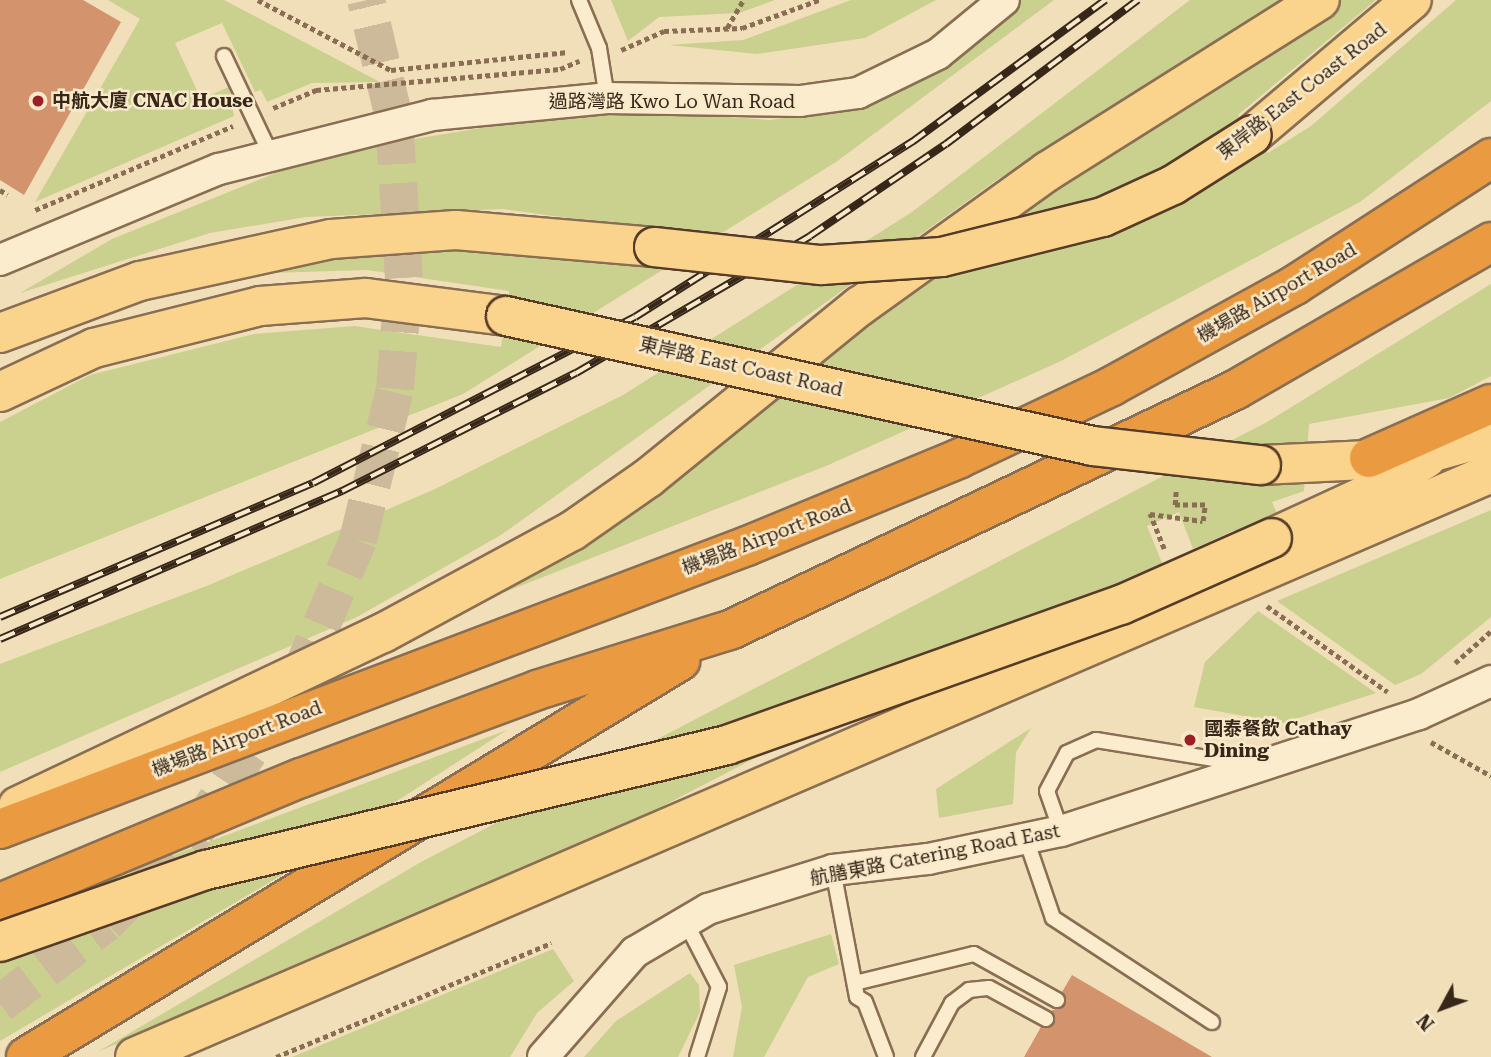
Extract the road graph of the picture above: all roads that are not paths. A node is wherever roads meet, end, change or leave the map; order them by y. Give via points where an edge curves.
1 (579, 0) edge
2 (1004, 0) edge
3 (1320, 0) edge
4 (1412, 0) edge
5 (224, 56) dead end
6 (607, 98) junction
7 (270, 153) junction
8 (1491, 158) edge
9 (1491, 242) edge
10 (0, 260) edge
11 (0, 333) edge
12 (0, 392) edge
13 (1491, 404) edge
14 (1491, 436) edge
15 (1432, 454) junction
16 (1368, 458) junction
17 (1491, 473) edge
18 (730, 630) junction
19 (1490, 686) edge
20 (1257, 766) junction
21 (0, 815) edge
22 (0, 829) edge
23 (1061, 831) junction
24 (1026, 839) junction
25 (833, 870) junction
26 (0, 903) edge
27 (684, 921) junction
28 (0, 942) edge
29 (859, 982) junction
30 (1057, 1000) dead end
31 (1046, 1019) dead end
32 (1212, 1022) dead end
33 (26, 1057) edge
34 (135, 1057) edge
35 (543, 1057) edge
36 (697, 1057) edge
37 (886, 1057) edge
38 (923, 1057) edge

1 - 6 lane via 599,48
2 - 6 street, 過路灣路 Kwo Lo Wan Road via 938,54 858,93 800,101
3 - 21 main road via 1048,171 860,306 648,478 572,531 383,633
4 - 11 main road, 東岸路 East Coast Road, bridge via 1252,135 1173,185 1103,217 954,255 821,265 456,230 331,239 139,281
5 - 7 lane
6 - 7 street, 過路灣路 Kwo Lo Wan Road via 432,115
7 - 10 street, 過路灣路 Kwo Lo Wan Road via 170,186
8 - 22 highway, 機場路 Airport Road via 1283,292 1112,386 960,458 759,541
9 - 18 highway via 1235,390
12 - 16 main road, 東岸路 East Coast Road, bridge via 94,348 260,306 366,298 506,316 1093,446 1261,465
13 - 16 highway
14 - 15 main road, 東岸路 East Coast Road
15 - 16 main road, 東岸路 East Coast Road
15 - 28 main road, bridge via 1374,491 1121,605 727,745 232,863
17 - 34 main road
18 - 26 highway via 537,690 314,773
18 - 33 highway
19 - 20 street, 航膳東路 Catering Road East
20 - 23 street, 航膳東路 Catering Road East
20 - 23 lane via 1096,740 1068,753 1047,791
23 - 24 street, 航膳東路 Catering Road East
24 - 25 street, 航膳東路 Catering Road East
24 - 32 lane via 1053,918
25 - 27 street, 航膳東路 Catering Road East
25 - 29 lane
27 - 35 street, 航膳東路 Catering Road East via 635,952
27 - 36 lane via 719,987
29 - 30 lane via 974,954
29 - 37 lane via 857,997 865,1002
31 - 38 lane via 989,988 969,990 952,1003

